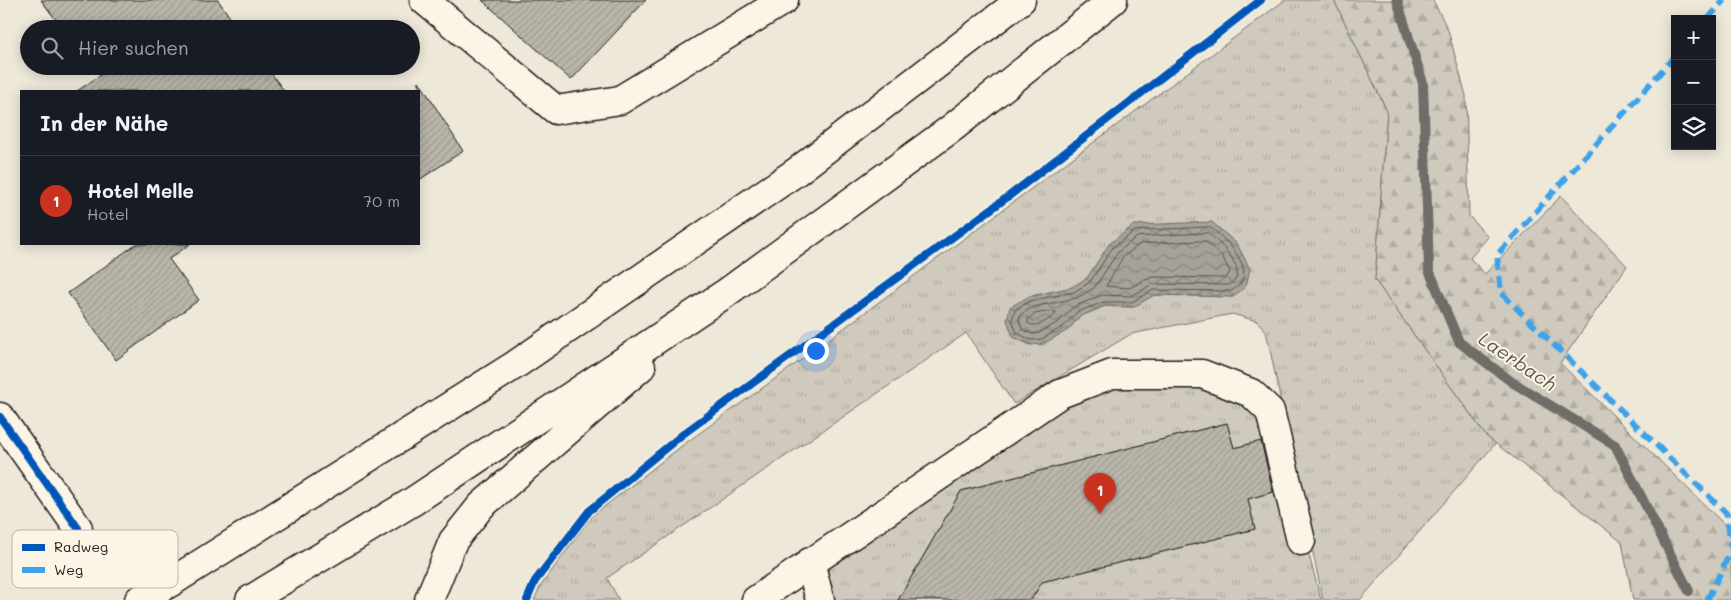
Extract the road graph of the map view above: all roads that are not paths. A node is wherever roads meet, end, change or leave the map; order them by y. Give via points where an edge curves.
1 (424, 0) edge
2 (784, 0) edge
3 (1021, 0) edge
4 (1113, 0) edge
5 (726, 293) junction
6 (0, 417) edge
7 (78, 528) dead end
8 (1301, 540) dead end
9 (810, 562) junction
10 (178, 578) edge
11 (160, 588) edge
12 (139, 600) edge
13 (250, 600) edge
14 (429, 600) edge
15 (756, 600) edge
16 (820, 600) edge

1 - 2 main road via 556,110 620,100
3 - 10 main road via 796,172 515,365
4 - 5 main road via 952,128
5 - 13 main road via 412,502
5 - 14 main road via 481,506 453,541
6 - 7 main road
8 - 9 main road via 1270,411 1251,393 1202,374 1112,374 1060,394
9 - 15 main road
9 - 16 main road
11 - 12 main road

